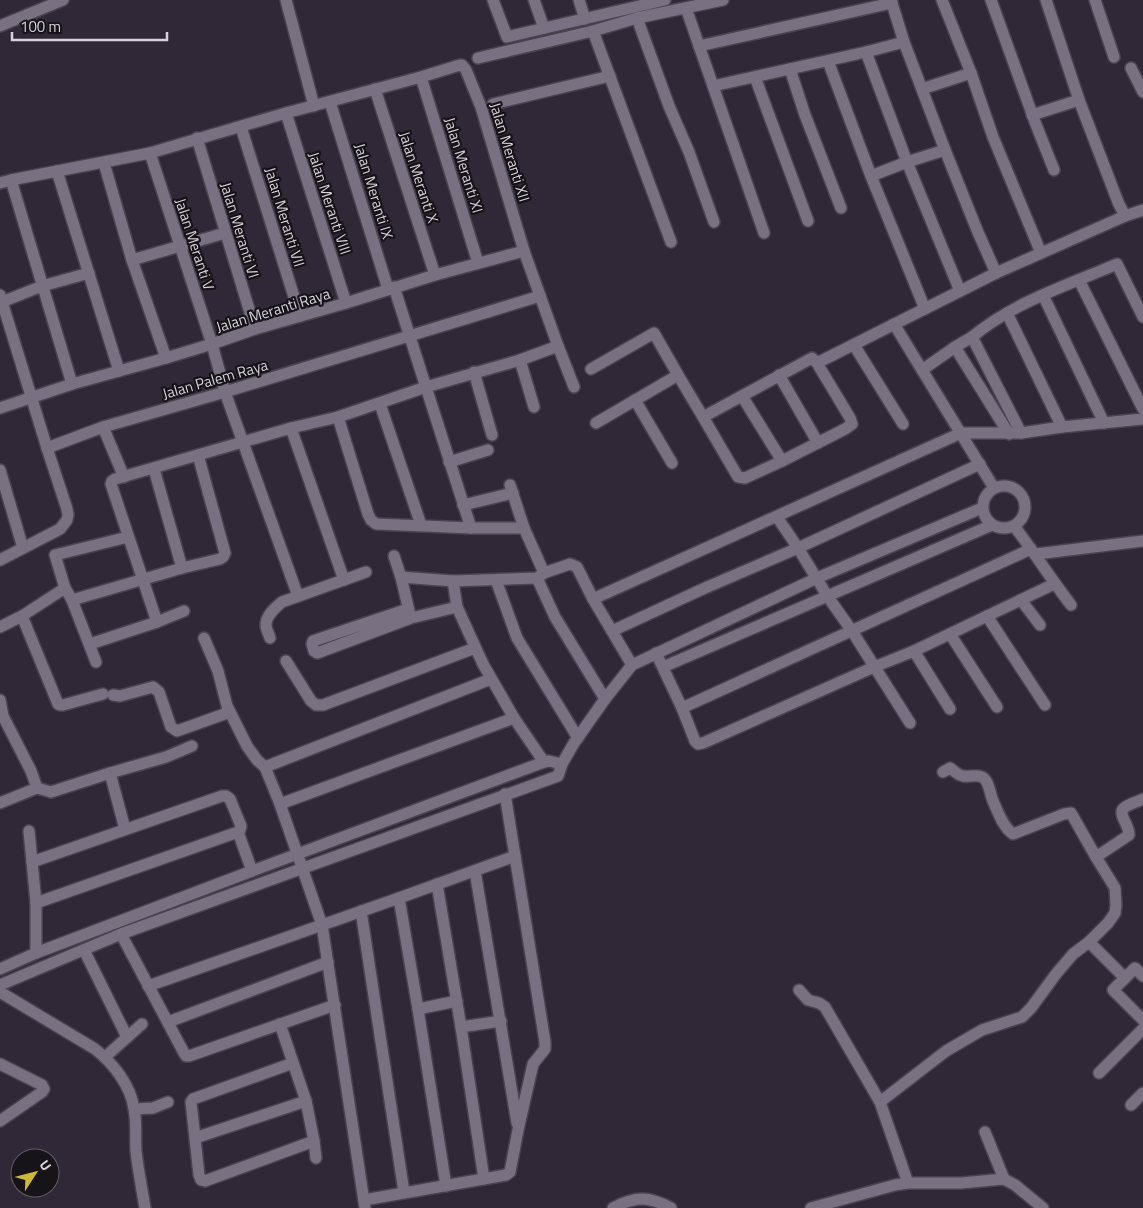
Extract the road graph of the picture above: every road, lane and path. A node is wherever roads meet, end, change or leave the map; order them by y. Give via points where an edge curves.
1 (62, 0) edge
2 (286, 0) edge
3 (493, 0) edge
4 (534, 0) edge
5 (579, 0) edge
6 (664, 0) edge
7 (723, 0) edge
8 (942, 0) edge
9 (992, 0) edge
10 (1046, 0) edge
11 (1095, 0) edge
12 (892, 1) edge
13 (624, 5) edge
14 (686, 8) junction
15 (637, 18) junction
16 (585, 19) junction
17 (0, 26) edge
18 (544, 28) junction
19 (594, 31) junction
20 (904, 42) junction
21 (699, 46) junction
22 (866, 52) junction
23 (1114, 57) dead end
24 (478, 58) dead end
25 (828, 61) junction
26 (1131, 68) dead end
27 (790, 69) junction
28 (971, 73) junction
29 (610, 76) junction
30 (421, 77) junction
31 (755, 77) junction
32 (713, 86) junction
33 (375, 89) junction
34 (922, 89) junction
35 (1143, 92) edge
36 (1079, 100) junction
37 (330, 102) junction
38 (492, 104) dead end
39 (314, 106) junction
40 (286, 113) junction
41 (1032, 114) junction
42 (241, 126) junction
43 (197, 138) junction
44 (945, 150) junction
45 (150, 153) junction
46 (907, 162) junction
47 (104, 163) junction
48 (1054, 170) dead end
49 (57, 171) junction
50 (871, 176) junction
51 (5, 181) edge
52 (841, 208) dead end
53 (1143, 210) edge
54 (1125, 216) junction
55 (808, 221) dead end
56 (714, 222) dead end
57 (225, 233) junction
58 (764, 233) dead end
59 (671, 242) dead end
60 (180, 247) junction
61 (524, 251) junction
62 (1041, 253) junction
63 (132, 260) junction
64 (478, 263) junction
65 (90, 273) junction
66 (996, 273) junction
67 (435, 275) junction
68 (1079, 280) junction
69 (42, 286) junction
70 (391, 288) junction
71 (960, 292) junction
72 (1043, 295) junction
73 (540, 296) junction
74 (1, 298) edge
75 (346, 303) junction
76 (925, 309) junction
77 (1007, 313) junction
78 (300, 316) junction
79 (1143, 317) edge
80 (894, 324) junction
81 (255, 329) junction
82 (409, 336) junction
83 (972, 337) junction
84 (212, 344) junction
85 (854, 345) junction
86 (558, 346) junction
87 (955, 347) junction
88 (166, 358) junction
89 (520, 360) junction
90 (817, 364) junction
91 (592, 369) dead end
92 (922, 370) junction
93 (119, 371) junction
94 (474, 372) junction
95 (678, 375) junction
96 (779, 375) junction
97 (72, 384) junction
98 (426, 387) junction
99 (574, 387) dead end
100 (225, 392) junction
101 (742, 396) junction
102 (32, 398) junction
103 (635, 400) junction
104 (380, 404) junction
105 (534, 407) dead end
106 (0, 408) edge
107 (1143, 409) edge
108 (338, 417) junction
109 (702, 417) junction
110 (1143, 420) edge
111 (596, 423) dead end
112 (1104, 423) junction
113 (903, 424) dead end
114 (103, 427) junction
115 (1062, 427) junction
116 (292, 428) junction
117 (1015, 433) junction
118 (962, 434) junction
119 (492, 435) dead end
120 (243, 442) junction
121 (818, 443) junction
122 (47, 448) junction
123 (488, 450) dead end
124 (198, 455) junction
125 (782, 461) junction
126 (450, 462) junction
127 (672, 464) dead end
128 (980, 464) junction
129 (154, 468) junction
130 (0, 470) edge
131 (124, 477) junction
132 (994, 488) junction
133 (4, 496) edge
134 (463, 505) junction
135 (982, 508) junction
136 (777, 517) junction
137 (421, 525) junction
138 (992, 526) junction
139 (1014, 526) junction
140 (470, 528) junction
141 (524, 528) junction
142 (46, 537) junction
143 (128, 537) junction
144 (1143, 541) edge
145 (23, 548) junction
146 (798, 548) junction
147 (1034, 552) junction
148 (55, 555) junction
149 (394, 556) dead end
150 (0, 560) edge
151 (182, 568) junction
152 (366, 572) dead end
153 (540, 575) junction
154 (401, 577) junction
155 (143, 579) junction
156 (344, 580) junction
157 (496, 580) junction
158 (818, 580) junction
159 (453, 581) junction
160 (1054, 584) junction
161 (66, 588) junction
162 (298, 596) junction
163 (827, 596) junction
164 (593, 599) junction
165 (72, 600) junction
166 (1021, 600) junction
167 (1071, 605) dead end
168 (457, 607) junction
169 (184, 611) dead end
170 (410, 614) junction
171 (22, 616) junction
172 (987, 616) junction
173 (157, 622) junction
174 (1040, 626) dead end
175 (0, 627) edge
176 (612, 631) junction
177 (852, 631) junction
178 (950, 634) junction
179 (204, 638) dead end
180 (270, 638) dead end
181 (90, 644) junction
182 (475, 648) junction
183 (914, 651) junction
184 (656, 653) junction
185 (286, 661) dead end
186 (96, 662) dead end
187 (632, 665) junction
188 (663, 667) junction
189 (874, 667) junction
190 (491, 679) junction
191 (605, 699) junction
192 (0, 700) edge
193 (1045, 705) dead end
194 (997, 707) dead end
195 (682, 708) junction
196 (950, 709) dead end
197 (230, 712) junction
198 (2, 715) edge
199 (514, 718) junction
200 (910, 723) dead end
201 (578, 738) junction
202 (192, 746) dead end
203 (544, 762) junction
204 (562, 764) junction
205 (265, 767) junction
206 (943, 772) dead end
207 (110, 773) junction
208 (38, 788) junction
209 (504, 794) junction
210 (1143, 799) edge
211 (0, 803) edge
212 (280, 804) junction
213 (125, 829) junction
214 (29, 830) dead end
215 (238, 832) junction
216 (297, 854) junction
217 (515, 856) junction
218 (1096, 857) junction
219 (32, 862) junction
220 (302, 868) junction
221 (252, 871) junction
222 (475, 871) junction
223 (437, 884) junction
224 (399, 898) junction
225 (36, 903) junction
226 (361, 912) junction
227 (322, 925) junction
228 (121, 934) junction
229 (1089, 942) junction
230 (61, 944) junction
231 (84, 950) junction
232 (36, 953) junction
233 (66, 956) junction
234 (328, 962) junction
235 (0, 969) edge
236 (1143, 976) edge
237 (1126, 978) junction
238 (0, 985) edge
239 (148, 986) junction
240 (799, 990) dead end
241 (0, 992) edge
242 (456, 1001) junction
243 (335, 1005) junction
244 (418, 1009) junction
245 (1143, 1020) edge
246 (501, 1021) junction
247 (168, 1022) junction
248 (142, 1024) dead end
249 (280, 1024) junction
250 (461, 1028) junction
251 (1143, 1029) edge
252 (128, 1037) junction
253 (105, 1057) junction
254 (293, 1063) junction
255 (1, 1066) edge
256 (1099, 1073) dead end
257 (1143, 1093) edge
258 (306, 1101) junction
259 (168, 1102) dead end
260 (880, 1102) junction
261 (1132, 1105) dead end
262 (135, 1109) junction
263 (0, 1121) edge
264 (518, 1130) junction
265 (985, 1132) dead end
266 (195, 1138) junction
267 (314, 1141) junction
268 (316, 1158) dead end
269 (484, 1179) junction
270 (1004, 1180) junction
271 (908, 1183) junction
272 (446, 1186) junction
273 (404, 1192) junction
274 (365, 1204) edge
275 (145, 1208) edge
276 (613, 1208) edge
277 (671, 1208) edge
278 (810, 1208) edge
279 (1043, 1208) edge

1 - 17 street
2 - 39 street
3 - 18 street via 507,37
4 - 18 street
5 - 16 street
6 - 13 street
7 - 14 street
8 - 28 street
9 - 41 street
10 - 36 street
11 - 23 street
12 - 20 street
12 - 21 street
13 - 16 street
14 - 15 street
14 - 21 street
15 - 19 street
15 - 56 street
16 - 18 street
19 - 24 street
19 - 29 street
20 - 22 street
20 - 34 street
21 - 32 street
22 - 25 street
22 - 46 street
25 - 27 street
25 - 50 street
26 - 35 street
27 - 31 street
27 - 52 street
28 - 34 street
28 - 62 street via 993,137
29 - 38 street
29 - 59 street
30 - 33 street
30 - 61 street, Jalan Meranti XII via 456,65 462,65 469,76
30 - 64 street, Jalan Meranti XI
31 - 32 street
31 - 55 street
32 - 58 street
33 - 37 street
33 - 67 street, Jalan Meranti X
34 - 44 street
36 - 41 street
36 - 54 street
37 - 39 street
37 - 70 street, Jalan Meranti IX
39 - 40 street
40 - 42 street
40 - 75 street, Jalan Meranti VIII
41 - 48 street
42 - 43 street
42 - 78 street, Jalan Meranti VII
43 - 45 street
43 - 57 street, Jalan Meranti VI
44 - 46 street
44 - 66 street
45 - 47 street
45 - 60 street, Jalan Meranti V
46 - 50 street
46 - 71 street
47 - 49 street
47 - 63 street
49 - 51 street
49 - 65 street
50 - 76 street
51 - 69 street
53 - 54 street
54 - 62 street
57 - 60 street
57 - 81 street, Jalan Meranti VI
60 - 63 street
60 - 84 street, Jalan Meranti V
61 - 64 street, Jalan Meranti Raya
61 - 73 street, Jalan Meranti XII
62 - 66 street
63 - 88 street
64 - 67 street, Jalan Meranti Raya
65 - 69 street
65 - 93 street
66 - 71 street
67 - 70 street, Jalan Meranti Raya
68 - 72 street
68 - 79 street via 1118,264
68 - 107 street
69 - 74 street
69 - 97 street
70 - 75 street, Jalan Meranti Raya
70 - 82 street, Jalan Meranti IX
71 - 76 street
72 - 77 street
72 - 112 street
73 - 82 street, Jalan Palem Raya
73 - 86 street, Jalan Meranti XII
74 - 102 street
75 - 78 street, Jalan Meranti Raya
76 - 80 street
77 - 83 street
77 - 115 street
78 - 81 street, Jalan Meranti Raya
80 - 85 street
80 - 92 street
81 - 84 street, Jalan Meranti Raya
82 - 98 street, Jalan Meranti IX
82 - 100 street, Jalan Palem Raya
83 - 87 street
83 - 117 street
84 - 88 street, Jalan Meranti Raya
84 - 100 street, Jalan Meranti V
85 - 90 street
85 - 113 street
86 - 89 street
86 - 99 street, Jalan Meranti XII
87 - 92 street
87 - 117 street
88 - 93 street, Jalan Meranti Raya
89 - 94 street
89 - 105 street
90 - 96 street via 812,358
90 - 121 street via 852,422
91 - 95 street via 654,333
92 - 118 street
93 - 97 street, Jalan Meranti Raya
94 - 98 street
94 - 119 street
95 - 103 street
95 - 109 street
96 - 101 street
96 - 121 street
97 - 102 street, Jalan Meranti Raya
98 - 104 street
98 - 126 street, Jalan Meranti IX
100 - 114 street, Jalan Palem Raya
100 - 120 street, Jalan Meranti V
101 - 109 street
101 - 125 street
102 - 106 street, Jalan Meranti Raya
102 - 122 street
103 - 111 street
103 - 127 street
104 - 108 street
104 - 137 street
108 - 116 street
108 - 137 street via 371,520 381,525
109 - 125 street via 738,477 745,478
110 - 112 street
112 - 115 street
114 - 122 street, Jalan Palem Raya
114 - 131 street
115 - 117 street
116 - 120 street
116 - 156 street
117 - 118 street
118 - 128 street
118 - 136 street
120 - 124 street
120 - 162 street, Jalan Meranti V
121 - 125 street
122 - 142 street via 68,515 60,529
123 - 126 street
124 - 129 street
124 - 151 street via 225,553 220,559
126 - 134 street, Jalan Meranti IX
128 - 132 street
128 - 146 street
129 - 131 street
129 - 151 street
130 - 133 street
131 - 143 street via 115,479 111,484
132 - 135 street via 984,498
132 - 139 street via 1011,487 1024,502 1025,512
133 - 145 street
134 - 140 street, Jalan Meranti IX
134 - 141 street via 511,489
135 - 138 street
135 - 158 street
136 - 146 street
136 - 164 street
137 - 140 street
138 - 139 street via 1002,529
138 - 163 street
139 - 147 street
140 - 141 street
141 - 153 street
142 - 145 street
142 - 148 street
143 - 148 street
143 - 155 street
144 - 147 street
145 - 150 street
146 - 158 street
146 - 176 street
147 - 160 street
147 - 177 street
148 - 161 street
149 - 154 street
151 - 155 street
152 - 156 street
153 - 157 street
153 - 164 street via 574,565
153 - 191 street via 555,617
154 - 159 street
154 - 170 street
155 - 165 street
155 - 173 street
156 - 162 street
157 - 159 street
157 - 201 street via 518,638
158 - 163 street
158 - 184 street
159 - 168 street
160 - 166 street
160 - 167 street
161 - 165 street
161 - 171 street
162 - 180 street via 273,609 266,624
163 - 177 street
163 - 188 street
164 - 176 street
165 - 181 street
166 - 172 street
166 - 174 street
168 - 170 street
168 - 182 street
169 - 173 street
170 - 170 street via 320,652 314,652 313,642
171 - 175 street
171 - 197 street via 60,705 108,694 120,696 153,687 159,692 171,727 175,730
172 - 178 street
172 - 193 street
173 - 181 street
176 - 187 street
177 - 189 street
177 - 195 street
178 - 183 street
178 - 194 street
179 - 197 street
181 - 186 street
182 - 185 street via 323,705 316,705 311,700
182 - 190 street
183 - 189 street
183 - 196 street
184 - 187 street
184 - 188 street
187 - 191 street
188 - 195 street
189 - 195 street via 703,743 695,741
189 - 200 street
190 - 199 street
190 - 205 street
191 - 201 street
192 - 198 street
197 - 205 street via 247,746
198 - 208 street
199 - 203 street
199 - 212 street
201 - 204 street
202 - 207 street
203 - 204 street
203 - 216 street
204 - 209 street via 558,776
205 - 212 street
206 - 218 street via 950,768 962,776 983,777 1005,826 1013,834 1071,813
207 - 208 street via 54,792
207 - 213 street
208 - 211 street
209 - 217 street
209 - 220 street
210 - 218 street via 1124,808 1121,814 1129,835
212 - 216 street
213 - 215 street via 225,796 230,799 240,823
213 - 219 street
214 - 219 street
215 - 221 street
215 - 225 street
216 - 220 street
216 - 221 street
217 - 222 street
217 - 264 street via 545,1042 545,1049 533,1064
218 - 229 street via 1114,888 1116,905 1112,918
219 - 225 street
220 - 227 street
220 - 228 street
221 - 230 street
222 - 223 street
222 - 246 street
223 - 224 street
223 - 242 street
224 - 226 street
224 - 244 street
225 - 232 street
226 - 227 street
226 - 273 street
227 - 234 street
227 - 239 street
228 - 231 street
228 - 239 street
229 - 237 street
229 - 260 street via 1073,954 1022,1017 982,1030 946,1051
230 - 232 street
230 - 233 street
231 - 233 street
231 - 252 street
232 - 235 street
233 - 238 street
234 - 243 street
234 - 247 street
236 - 237 street via 1135,968
237 - 245 street via 1113,990
239 - 247 street
240 - 260 street via 808,1001 825,1007
241 - 253 street
242 - 244 street
242 - 250 street
243 - 249 street
243 - 274 street
244 - 272 street
246 - 250 street
246 - 264 street
247 - 249 street via 186,1056
248 - 252 street
249 - 254 street
250 - 269 street
251 - 256 street
252 - 253 street
253 - 262 street via 125,1083
254 - 258 street
254 - 266 street via 193,1099
255 - 263 street via 44,1089
257 - 261 street
258 - 266 street
258 - 267 street
259 - 262 street via 153,1108
260 - 271 street
262 - 275 street via 136,1149
264 - 269 street via 510,1172
265 - 270 street
266 - 267 street via 199,1175 205,1181
267 - 268 street
269 - 272 street
270 - 271 street
270 - 279 street
271 - 278 street
272 - 273 street
273 - 274 street
276 - 277 street via 639,1198

